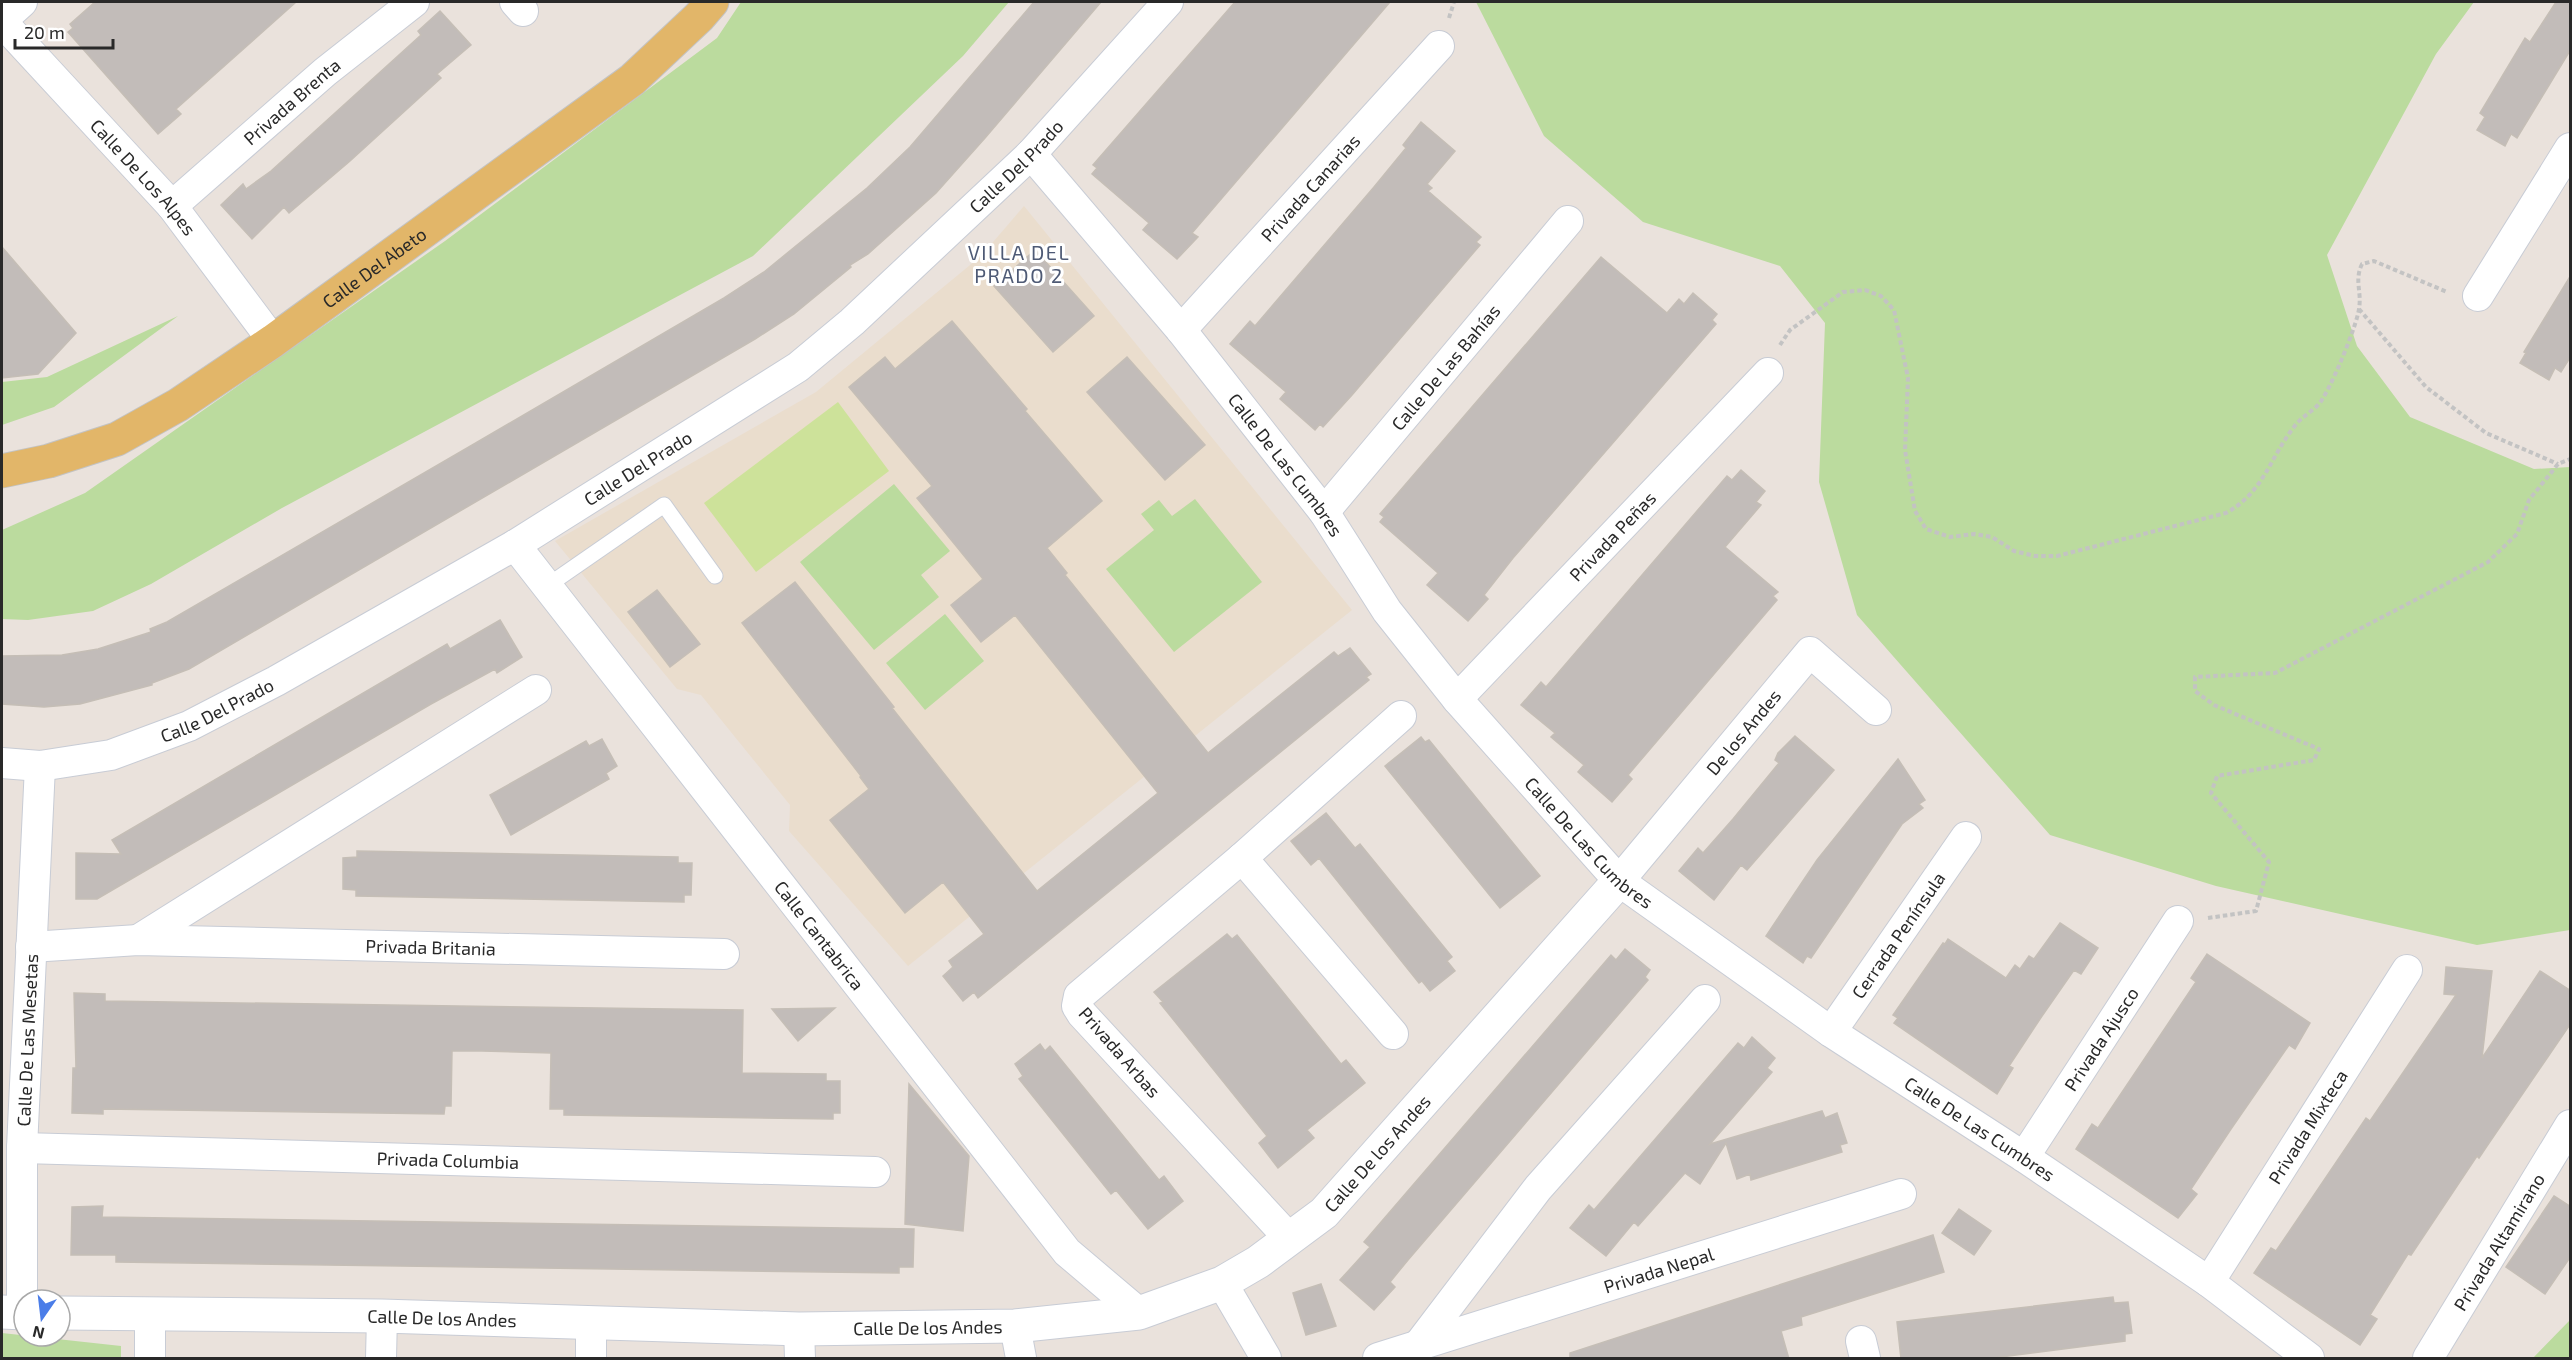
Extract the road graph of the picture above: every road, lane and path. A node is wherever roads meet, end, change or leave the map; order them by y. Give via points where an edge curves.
1 (22, 2) edge
2 (414, 2) edge
3 (712, 2) edge
4 (1168, 2) edge
5 (2, 21) edge
6 (1439, 46) dead end
7 (2571, 148) edge
8 (1031, 154) junction
9 (172, 206) junction
10 (1568, 221) dead end
11 (2478, 296) joint
12 (2360, 309) junction
13 (1181, 330) junction
14 (273, 341) junction
15 (1768, 373) joint
16 (2571, 459) edge
17 (2558, 464) junction
18 (2, 471) edge
19 (1324, 512) junction
20 (515, 544) junction
21 (715, 576) dead end
22 (547, 586) junction
23 (536, 690) dead end
24 (1457, 699) junction
25 (1876, 710) dead end
26 (1401, 716) dead end
27 (2, 763) edge
28 (40, 766) junction
29 (1966, 837) dead end
30 (1242, 858) junction
31 (1619, 881) junction
32 (2178, 921) joint
33 (138, 940) junction
34 (31, 947) junction
35 (724, 954) dead end
36 (2407, 970) dead end
37 (1705, 1000) dead end
38 (1831, 1032) junction
39 (1393, 1034) dead end
40 (2571, 1125) edge
41 (22, 1148) junction
42 (2024, 1157) junction
43 (875, 1172) dead end
44 (1901, 1194) dead end
45 (1288, 1237) junction
46 (2210, 1282) junction
47 (1222, 1283) junction
48 (17, 1288) edge
49 (1139, 1313) junction
50 (72, 1314) edge
51 (150, 1315) junction
52 (382, 1316) junction
53 (591, 1324) junction
54 (1015, 1326) junction
55 (800, 1344) edge
56 (1417, 1347) junction
57 (150, 1359) edge
58 (381, 1359) edge
59 (591, 1359) edge
60 (1020, 1359) edge
61 (1266, 1359) edge
62 (1378, 1359) edge
63 (2309, 1359) edge
64 (2427, 1359) edge

1 - 5 street
2 - 9 street, Privada Brenta via 325,72
3 - 14 main road, Calle Del Abeto via 632,80
4 - 8 street, Calle Del Prado
5 - 9 street, Calle De Los Alpes
6 - 13 street, Privada Canarias
7 - 11 street
8 - 13 street, Calle De Las Cumbres
8 - 20 street, Calle Del Prado via 852,322 798,367
9 - 14 street, Calle De Los Alpes
10 - 19 street, Calle De Las Bahías
11 - 12 path via 2467,300 2374,261 2362,264 2357,274
12 - 15 path via 2330,389 2293,428 2253,494 2241,505 2226,513 2057,556 2014,551 1992,537 1950,537 1926,529 1915,512 1905,450 1908,378 1894,310 1881,296 1865,290 1843,292 1790,330
12 - 17 path via 2426,387 2486,433
13 - 19 street, Calle De Las Cumbres
14 - 18 main road, Calle Del Abeto via 178,405 117,439
15 - 24 street, Privada Peñas
16 - 17 path
17 - 32 path via 2529,500 2517,534 2488,562 2275,673 2195,677 2195,691 2214,705 2319,749 2314,760 2217,776 2211,793 2269,862 2261,896 2256,910
19 - 24 street, Calle De Las Cumbres via 1387,611
20 - 22 street, Calle Cantabrica
20 - 28 street, Calle Del Prado via 276,681 189,726 111,755
21 - 22 lane via 664,505
22 - 49 street, Calle Cantabrica via 1067,1252
23 - 33 street, Privada Britania
24 - 31 street, Calle De Las Cumbres
25 - 31 street, De los Andes via 1810,652
26 - 30 street, Privada Arbas
27 - 28 street, Calle Del Prado
28 - 34 street, Calle De Las Mesetas
29 - 38 street, Cerrada Península
30 - 39 street
30 - 45 street, Privada Arbas via 1079,996 1077,1006
31 - 38 street, Calle De Las Cumbres
31 - 45 street, Calle De los Andes via 1324,1213
32 - 42 street, Privada Ajusco
33 - 34 street, Privada Britania
33 - 35 street, Privada Britania
34 - 41 street, Calle De Las Mesetas
36 - 46 street, Privada Mixteca
37 - 56 street via 1538,1188
38 - 42 street, Calle De Las Cumbres
40 - 64 street, Privada Altamirano
41 - 43 street, Privada Columbia
41 - 48 street, Calle De Las Mesetas
42 - 46 street, Calle De Las Cumbres
44 - 56 street, Privada Nepal
45 - 47 street, Calle De los Andes via 1258,1262
46 - 63 street, Calle De Las Cumbres
47 - 49 street, Calle De los Andes
47 - 61 street
49 - 54 street, Calle De los Andes
50 - 51 street, Calle De los Andes
51 - 52 street, Calle De los Andes
51 - 57 street
52 - 53 street, Calle De los Andes
52 - 58 street
53 - 55 street, Calle De los Andes
53 - 59 street
54 - 55 street, Calle De los Andes
54 - 60 street
56 - 62 street, Privada Nepal

